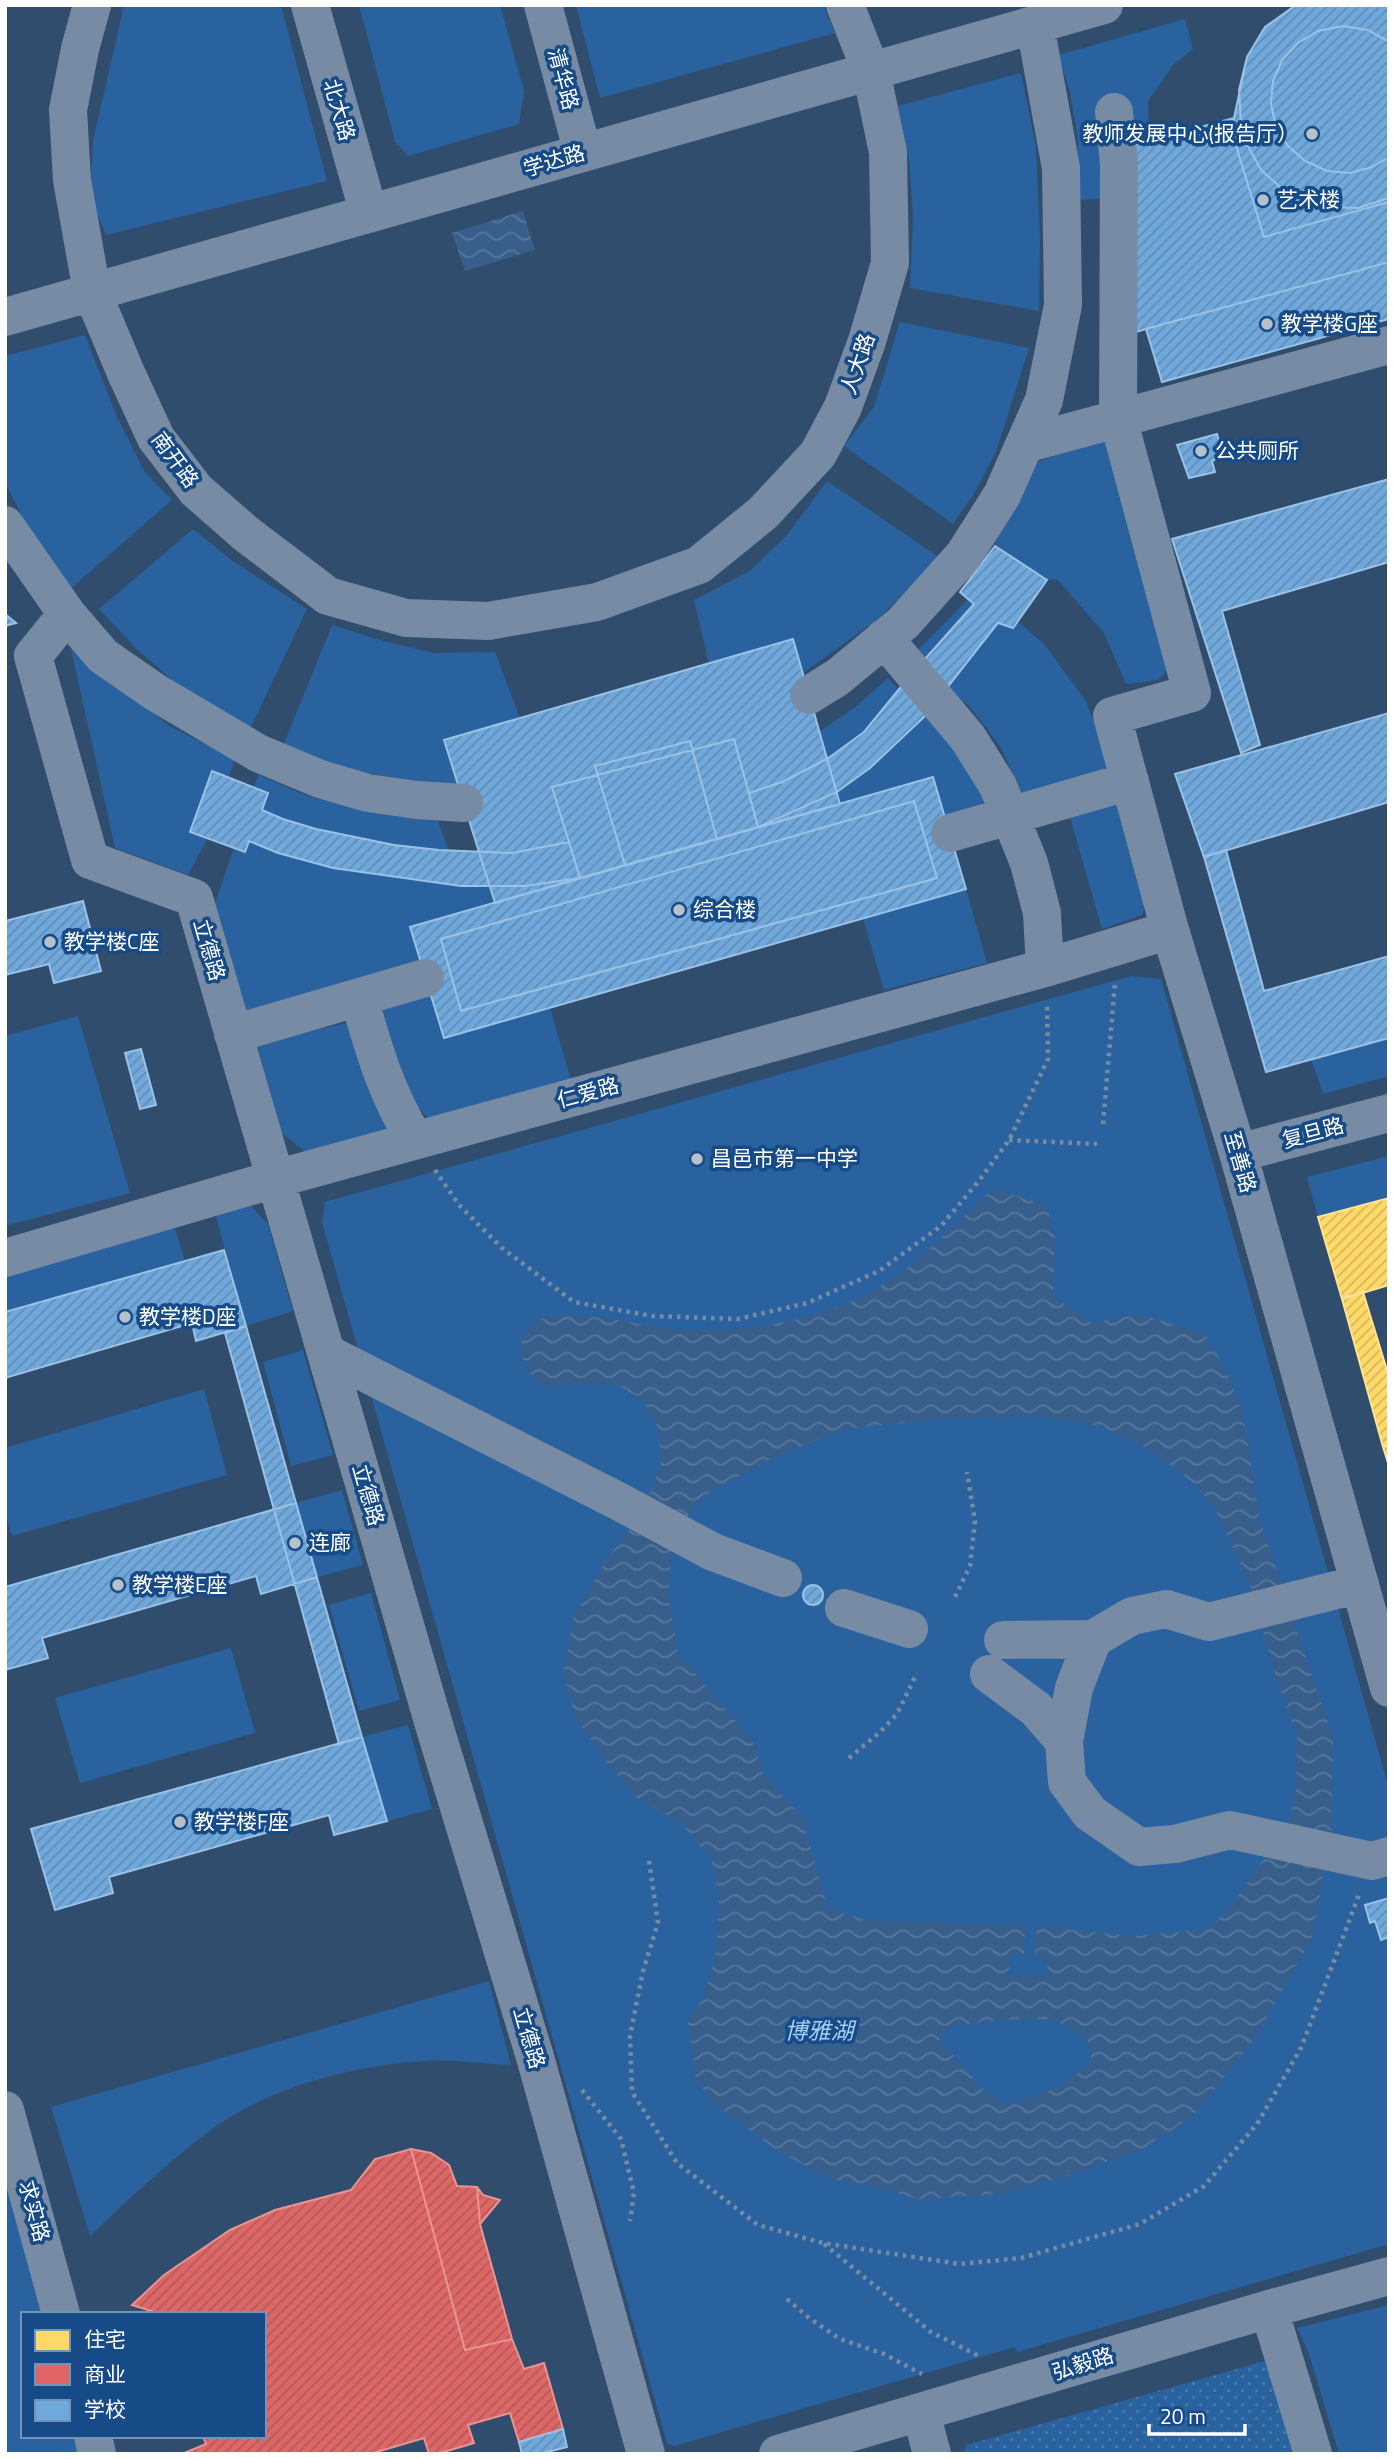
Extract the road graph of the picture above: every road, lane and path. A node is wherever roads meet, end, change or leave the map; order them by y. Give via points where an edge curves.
1 (92, 5) edge
2 (310, 5) edge
3 (542, 5) edge
4 (845, 5) edge
5 (1104, 5) edge
6 (1035, 25) junction
7 (871, 71) junction
8 (1114, 112) dead end
9 (583, 153) junction
10 (369, 214) junction
11 (1119, 232) junction
12 (1062, 235) junction
13 (92, 292) junction
14 (5, 317) edge
15 (1389, 345) edge
16 (1118, 418) junction
17 (1025, 444) junction
18 (5, 525) edge
19 (597, 602) joint
20 (67, 614) junction
21 (884, 638) junction
22 (809, 695) dead end
23 (1130, 781) junction
24 (464, 803) dead end
25 (1010, 814) junction
26 (950, 833) dead end
27 (1170, 930) junction
28 (1045, 968) junction
29 (1116, 970) dead end
30 (425, 978) dead end
31 (359, 998) junction
32 (233, 1034) junction
33 (1389, 1112) edge
34 (1103, 1124) dead end
35 (415, 1140) junction
36 (1010, 1140) junction
37 (1097, 1144) dead end
38 (1238, 1153) junction
39 (275, 1179) junction
40 (5, 1258) edge
41 (328, 1354) junction
42 (967, 1472) dead end
43 (783, 1578) dead end
44 (1360, 1584) junction
45 (955, 1597) dead end
46 (844, 1608) dead end
47 (909, 1629) dead end
48 (1093, 1639) junction
49 (1003, 1640) dead end
50 (917, 1673) dead end
51 (989, 1674) dead end
52 (1389, 1688) edge
53 (1065, 1741) junction
54 (849, 1758) dead end
55 (1381, 1858) edge
56 (649, 1861) dead end
57 (536, 2061) junction
58 (5, 2110) edge
59 (630, 2221) dead end
60 (823, 2243) junction
61 (1389, 2276) edge
62 (787, 2299) dead end
63 (1269, 2309) junction
64 (60, 2312) edge
65 (982, 2357) dead end
66 (922, 2374) dead end
67 (920, 2413) junction
68 (646, 2454) edge
69 (778, 2454) edge
70 (932, 2454) edge
71 (1313, 2454) edge

1 - 13 street, 南开路 via 68,110 72,180
2 - 10 street, 北大路
3 - 9 street, 清华路
4 - 7 street, 人大路
5 - 6 street, 学达路
6 - 7 street, 学达路
6 - 12 street via 1060,168
7 - 9 street, 学达路
7 - 19 street, 人大路 via 888,152 890,263 843,407 818,454 763,513 699,565
8 - 11 street
9 - 10 street, 学达路
10 - 13 street, 学达路
11 - 12 street
11 - 16 street
12 - 17 street via 1063,305 1044,400
13 - 14 street, 学达路
13 - 19 street, 南开路 via 156,438 188,480 245,533 328,596 406,618 488,621
15 - 16 street
16 - 17 street
16 - 23 street, 至善路 via 1192,693 1112,716
17 - 21 street via 1002,495 964,555
18 - 20 street
20 - 24 street via 103,656 258,753 368,793
20 - 32 street, 立德路 via 33,656 90,860 194,898
21 - 22 street
21 - 25 street via 968,738
23 - 25 street
23 - 27 street, 至善路
25 - 26 street
25 - 28 street via 1042,913
27 - 28 street, 仁爱路
27 - 38 street, 至善路
28 - 35 street, 仁爱路
28 - 36 path via 1048,1059
29 - 34 path
30 - 31 street
31 - 32 street
31 - 35 street via 396,1110
32 - 39 street, 立德路
33 - 38 street, 复旦路
35 - 36 path via 458,1205 502,1248 574,1302 652,1316 738,1319 807,1303 878,1271 941,1226
35 - 39 street, 仁爱路
36 - 37 path
38 - 44 street, 至善路
39 - 40 street, 仁爱路
39 - 41 street, 立德路
41 - 43 street via 713,1552
41 - 57 street, 立德路
42 - 45 path via 975,1521 970,1566
44 - 48 street via 1209,1622 1166,1609 1132,1616
44 - 52 street, 至善路
46 - 47 street
48 - 49 street
48 - 53 street via 1073,1688
50 - 54 path via 897,1714
51 - 53 street via 1036,1709
53 - 55 street via 1067,1782 1090,1813 1139,1847 1175,1844 1230,1830
55 - 60 path via 1301,2048 1257,2124 1204,2186 1140,2224 1021,2258 959,2264
56 - 60 path via 658,1923 630,2036 632,2092 677,2163 758,2225
57 - 59 path via 581,2088 621,2139 634,2193
57 - 68 street, 立德路
58 - 64 street, 求实路
60 - 65 path via 931,2332
61 - 63 street, 弘毅路
62 - 66 path via 840,2339
63 - 67 street, 弘毅路
63 - 71 street
67 - 69 street, 弘毅路
67 - 70 street

